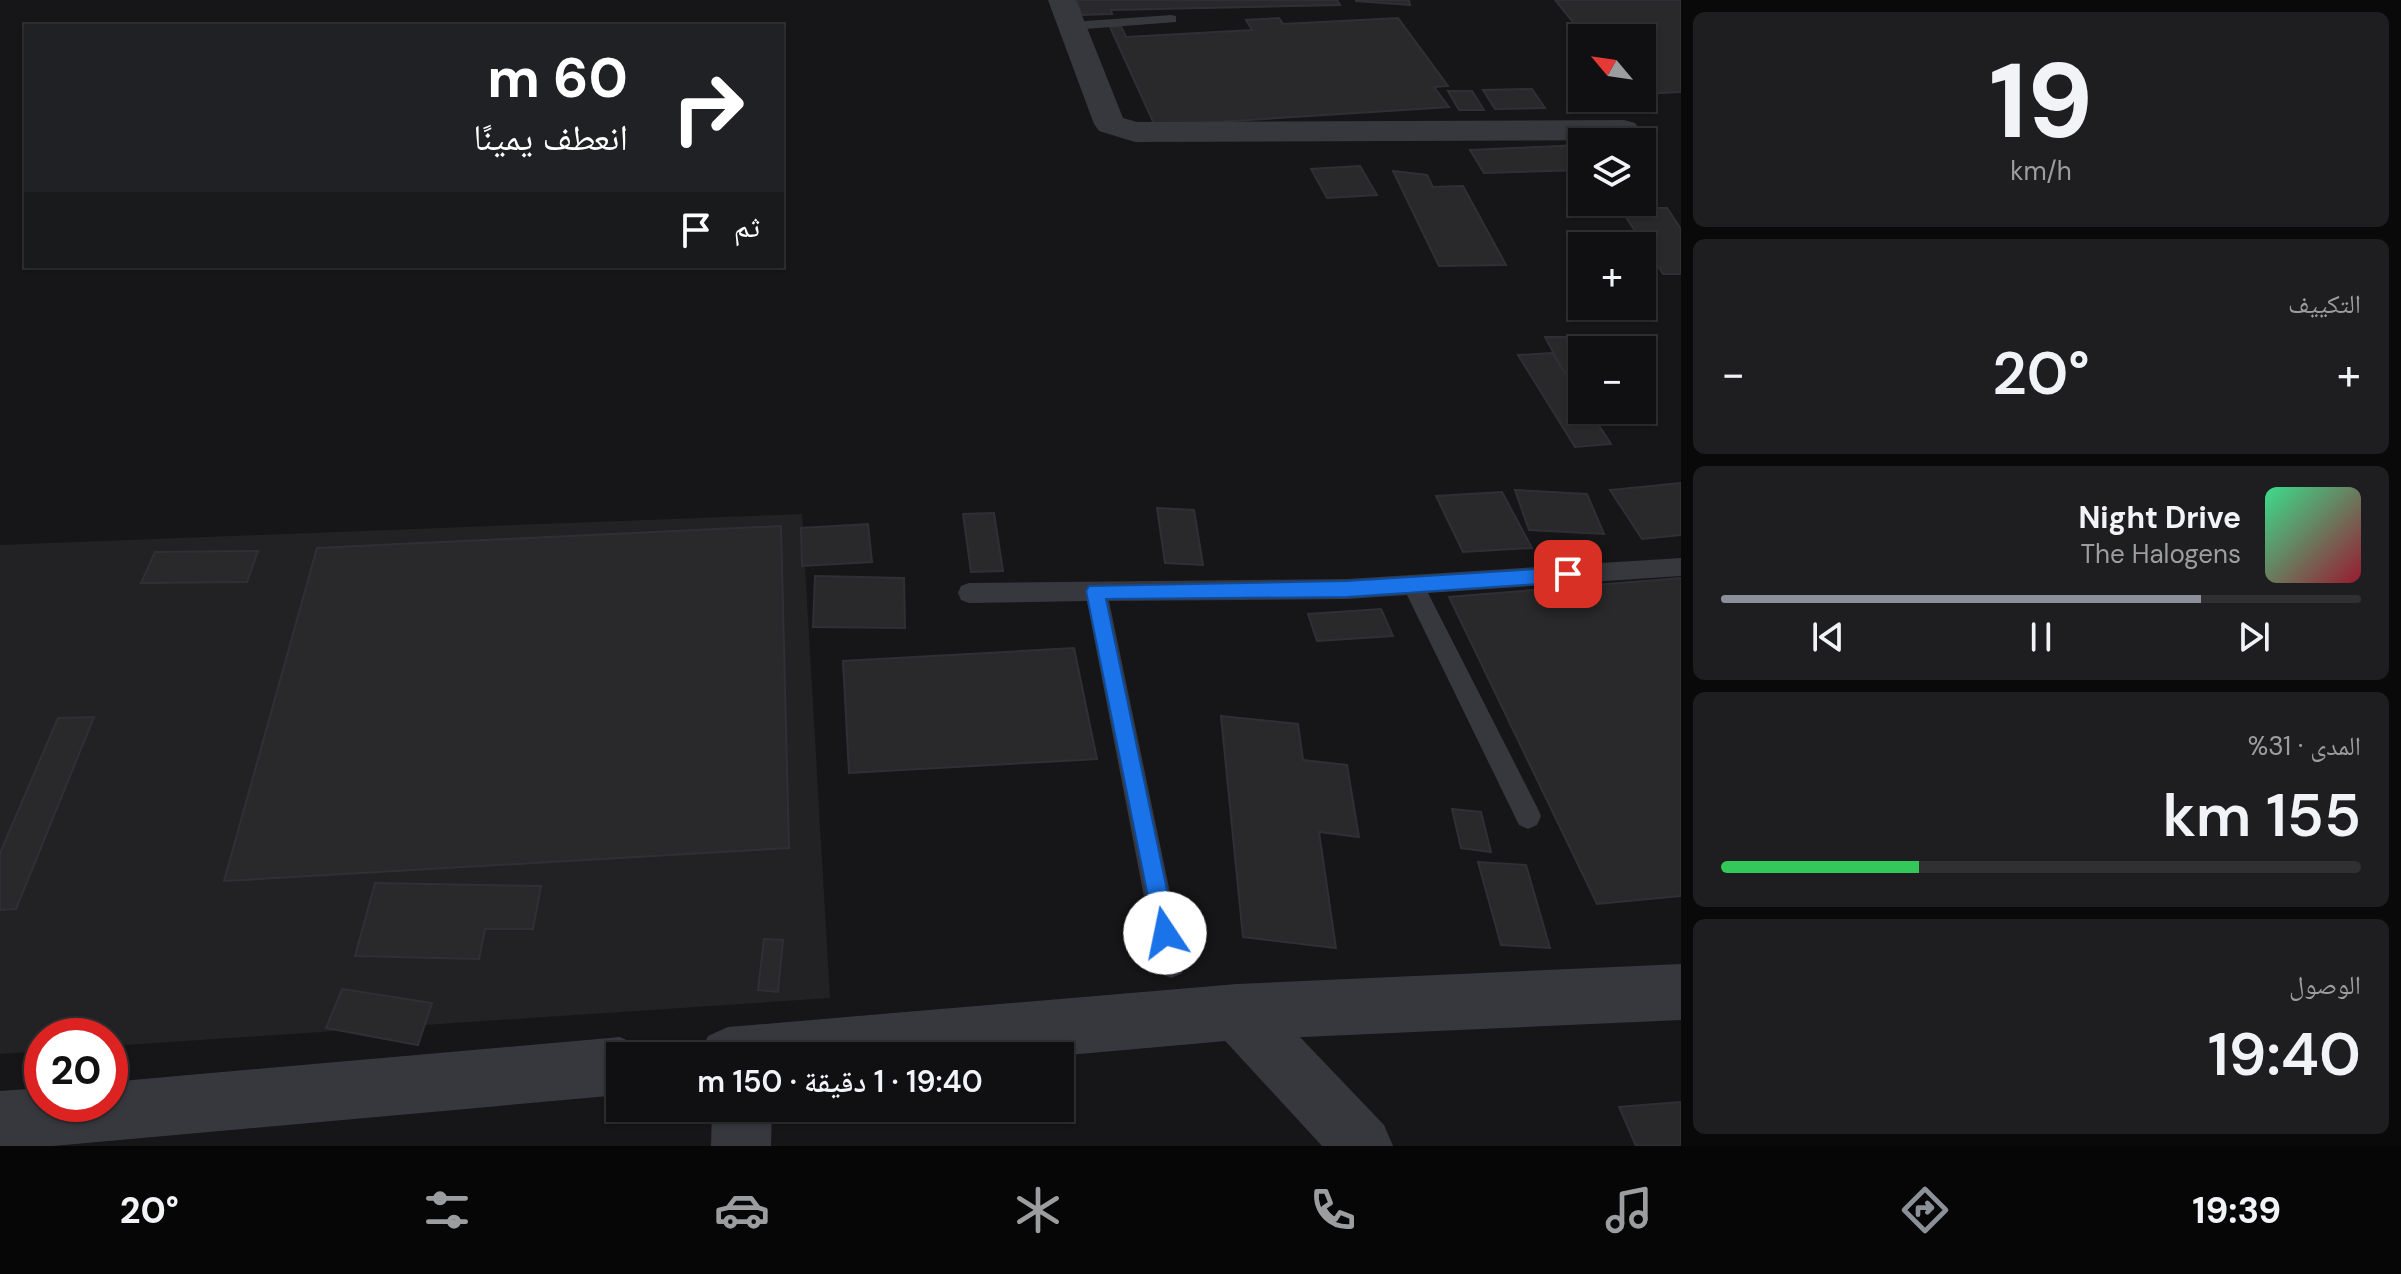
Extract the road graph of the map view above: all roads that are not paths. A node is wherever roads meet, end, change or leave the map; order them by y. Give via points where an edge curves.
1 (1067, 13) edge
2 (1171, 19) dead end
3 (1568, 130) edge
4 (1681, 567) edge
5 (1413, 585) junction
6 (1096, 591) junction
7 (969, 593) dead end
8 (1528, 816) dead end
9 (1171, 964) dead end
10 (1681, 992) edge
11 (1237, 1012) junction
12 (975, 1042) edge
13 (606, 1067) edge
14 (0, 1121) edge
15 (741, 1122) edge
16 (741, 1146) edge
17 (1363, 1146) edge

1 - 2 lane
1 - 3 street via 1110,124 1121,130
4 - 5 lane
5 - 6 lane
5 - 8 lane
6 - 7 lane
6 - 9 lane
10 - 11 street
11 - 12 street
11 - 17 street
13 - 14 street
15 - 16 street

